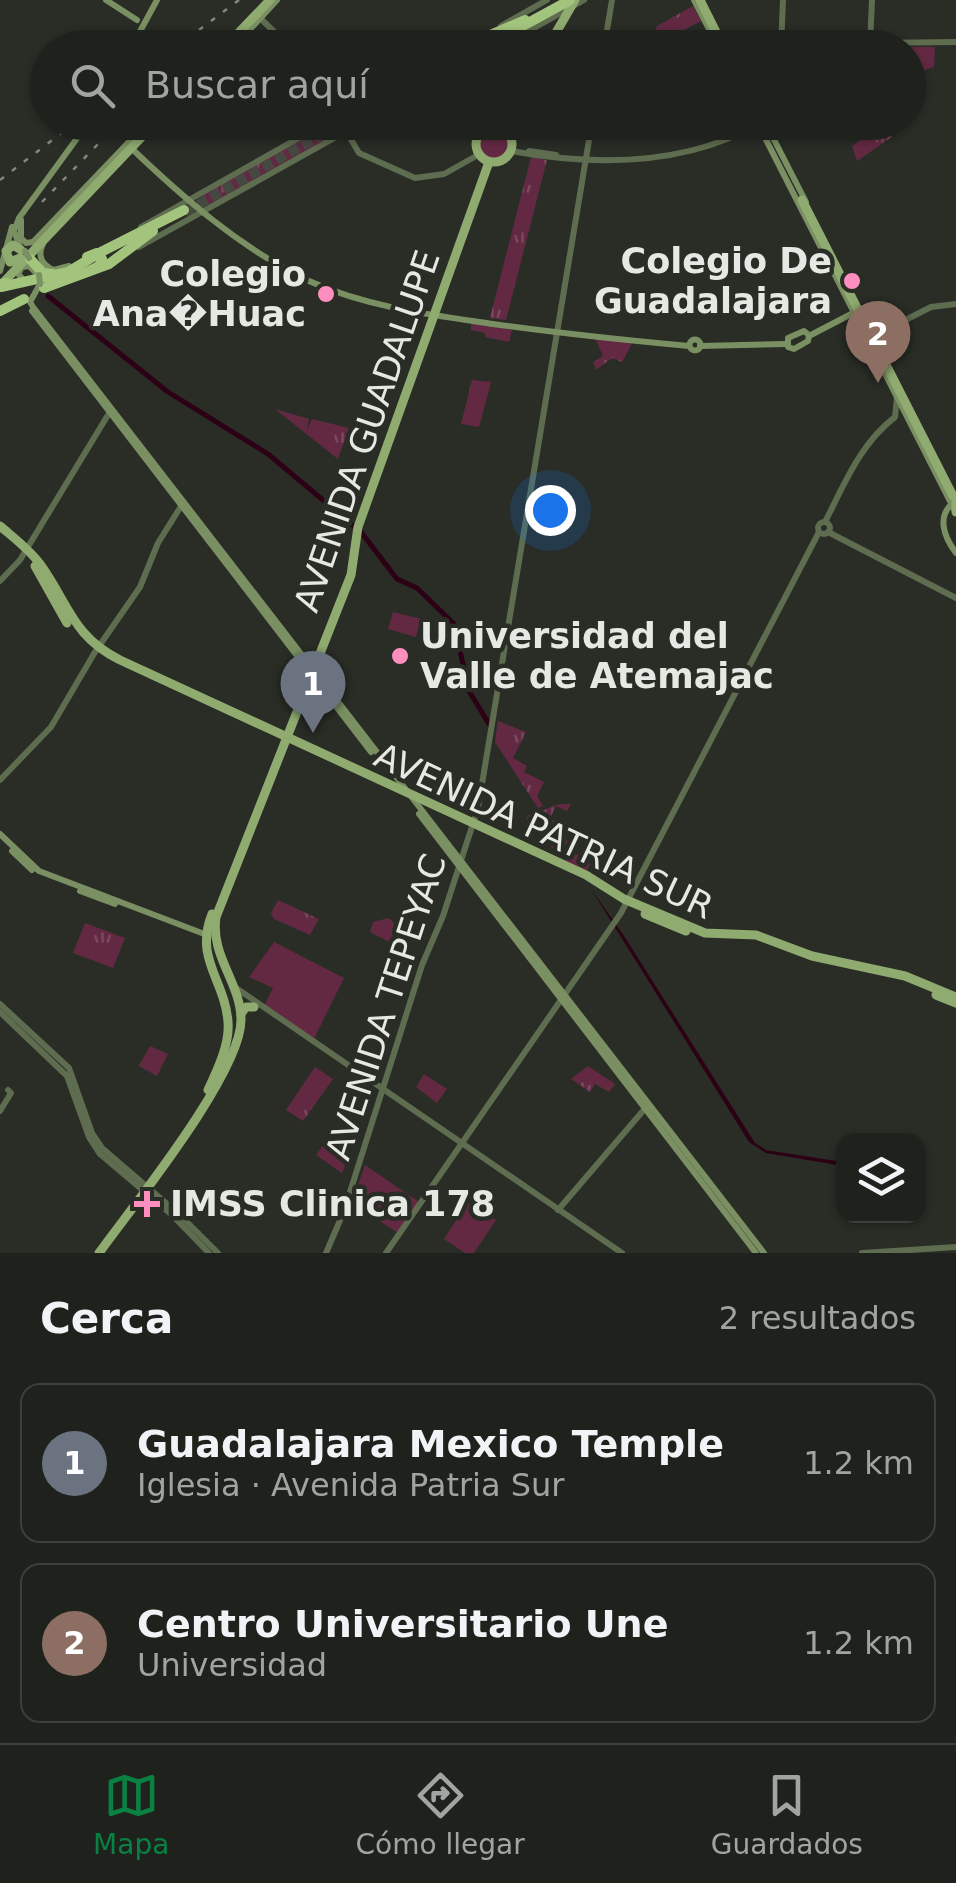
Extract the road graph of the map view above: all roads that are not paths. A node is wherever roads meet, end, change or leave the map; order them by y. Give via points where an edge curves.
1 (105, 0) edge
2 (272, 0) edge
3 (547, 0) edge
4 (614, 0) edge
5 (784, 0) edge
6 (874, 0) edge
7 (158, 1) edge
8 (573, 1) edge
9 (254, 21) junction
10 (142, 24) junction
11 (518, 26) junction
12 (140, 30) tunnel mouth
13 (143, 30) tunnel mouth
14 (144, 30) tunnel mouth
15 (242, 30) edge
16 (244, 30) edge
17 (266, 30) edge
18 (493, 30) edge
19 (507, 30) edge
20 (514, 30) edge
21 (529, 30) edge
22 (559, 30) edge
23 (609, 30) edge
24 (783, 30) edge
25 (870, 30) edge
26 (871, 30) edge
27 (956, 44) edge
28 (926, 45) edge
29 (79, 140) edge
30 (137, 140) edge
31 (295, 140) edge
32 (330, 140) edge
33 (354, 140) edge
34 (477, 140) edge
35 (511, 140) edge
36 (591, 140) edge
37 (714, 140) edge
38 (768, 140) edge
39 (327, 142) joint
40 (132, 145) junction
41 (511, 149) junction
42 (482, 158) junction
43 (587, 160) junction
44 (96, 185) junction
45 (206, 191) junction
46 (801, 200) joint
47 (76, 203) junction
48 (187, 207) junction
49 (207, 209) junction
50 (20, 219) junction
51 (134, 230) junction
52 (110, 248) junction
53 (134, 250) joint
54 (25, 255) junction
55 (87, 257) junction
56 (116, 260) junction
57 (71, 264) junction
58 (0, 271) edge
59 (88, 273) junction
60 (56, 274) junction
61 (36, 280) junction
62 (2, 284) edge
63 (956, 302) edge
64 (28, 304) junction
65 (857, 310) junction
66 (0, 311) edge
67 (433, 314) junction
68 (559, 332) junction
69 (809, 335) junction
70 (871, 337) junction
71 (786, 343) junction
72 (897, 396) junction
73 (110, 411) junction
74 (911, 415) junction
75 (954, 500) edge
76 (182, 504) junction
77 (0, 526) edge
78 (826, 528) junction
79 (0, 533) edge
80 (25, 551) junction
81 (956, 553) edge
82 (0, 581) edge
83 (956, 596) edge
84 (96, 650) junction
85 (311, 671) junction
86 (492, 726) junction
87 (284, 739) junction
88 (0, 780) edge
89 (401, 791) junction
90 (474, 827) junction
91 (0, 837) edge
92 (461, 866) junction
93 (628, 904) junction
94 (205, 938) junction
95 (217, 950) junction
96 (206, 957) junction
97 (225, 968) junction
98 (215, 977) junction
99 (230, 980) junction
100 (238, 996) junction
101 (564, 999) junction
102 (956, 1000) edge
103 (0, 1004) edge
104 (261, 1011) junction
105 (0, 1012) edge
106 (241, 1017) junction
107 (228, 1051) junction
108 (5, 1090) edge
109 (384, 1094) junction
110 (648, 1108) junction
111 (0, 1113) edge
112 (84, 1115) junction
113 (462, 1147) junction
114 (142, 1186) junction
115 (560, 1212) junction
116 (185, 1224) junction
117 (956, 1249) edge
118 (96, 1253) edge
119 (210, 1253) edge
120 (218, 1253) edge
121 (328, 1253) edge
122 (389, 1253) edge
123 (622, 1253) edge
124 (760, 1253) edge
125 (862, 1253) edge
126 (923, 1253) edge

1 - 10 main road
2 - 9 main road
2 - 15 main road
3 - 18 street
4 - 23 street
5 - 24 street
6 - 25 street
6 - 26 street
7 - 14 main road
8 - 11 highway, bridge
8 - 21 street
8 - 22 main road
9 - 16 main road
9 - 17 street
10 - 12 main road
10 - 13 main road
11 - 19 highway
11 - 20 highway
27 - 28 street
29 - 50 main road
30 - 40 main road
31 - 45 street
32 - 39 street
33 - 42 street via 362,152 410,173 436,173
34 - 42 main road
35 - 41 main road
36 - 43 street, AVENIDA TEPEYAC
37 - 43 street via 624,161
38 - 46 main road
39 - 49 street
40 - 44 main road
40 - 47 main road
40 - 48 main road
40 - 48 main road
41 - 42 main road via 500,162
41 - 43 street
42 - 67 main road, AVENIDA GUADALUPE
43 - 68 street, AVENIDA TEPEYAC
44 - 47 main road
44 - 47 main road
44 - 54 main road
44 - 62 main road
45 - 48 street
45 - 49 street
46 - 65 main road
47 - 50 main road via 32,243 22,238
47 - 57 main road via 40,254 58,270
48 - 49 main road
48 - 49 street
48 - 51 street
48 - 52 highway
48 - 53 street
48 - 56 highway
49 - 67 main road via 308,276
50 - 54 main road
50 - 58 main road
51 - 52 highway
51 - 57 street
52 - 61 highway via 68,272
53 - 56 highway
54 - 60 highway via 44,273
54 - 61 main road
54 - 62 main road
55 - 57 highway
55 - 59 highway, bridge via 102,259
55 - 60 highway
56 - 59 highway
57 - 60 highway
59 - 61 highway
61 - 62 highway
61 - 64 main road
63 - 70 street via 931,306
64 - 66 highway
64 - 73 main road
65 - 69 main road
65 - 70 main road
67 - 68 main road
67 - 85 main road, AVENIDA GUADALUPE via 356,529 354,566
68 - 71 main road via 689,344 694,350
68 - 86 street, AVENIDA TEPEYAC
69 - 71 main road via 802,331
69 - 71 main road via 794,349
70 - 72 main road
70 - 74 main road
72 - 74 main road
72 - 78 street via 895,417 862,450
73 - 76 main road
73 - 80 street
74 - 75 main road
74 - 78 street via 885,428 866,450
75 - 81 main road via 943,526
76 - 84 street via 140,587
76 - 85 main road
77 - 80 main road
78 - 83 street
78 - 93 street
79 - 80 main road
80 - 82 street
80 - 84 main road
84 - 87 main road, AVENIDA PATRIA SUR
84 - 88 street via 50,727
85 - 87 main road, AVENIDA GUADALUPE
85 - 89 main road
86 - 90 street, AVENIDA TEPEYAC
86 - 90 street, AVENIDA TEPEYAC
87 - 89 main road, AVENIDA PATRIA SUR
87 - 94 main road, AVENIDA GUADALUPE
87 - 95 main road, AVENIDA GUADALUPE via 218,911
89 - 90 main road, AVENIDA PATRIA SUR
89 - 92 main road
90 - 92 street, AVENIDA TEPEYAC
90 - 93 main road, AVENIDA PATRIA SUR
91 - 94 main road via 41,876
92 - 101 main road
92 - 109 street, AVENIDA TEPEYAC via 429,944
93 - 101 street
93 - 102 main road, AVENIDA PATRIA SUR via 706,936 756,934 812,956 905,976
94 - 95 main road
94 - 96 main road, AVENIDA GUADALUPE
95 - 96 main road via 214,960
95 - 97 main road, AVENIDA GUADALUPE
96 - 98 main road, AVENIDA GUADALUPE
97 - 98 main road via 217,966
97 - 99 main road, AVENIDA GUADALUPE
98 - 100 street
98 - 107 main road, AVENIDA GUADALUPE
99 - 100 main road, AVENIDA GUADALUPE
99 - 104 street
100 - 104 street
100 - 106 main road, AVENIDA GUADALUPE
101 - 110 main road
101 - 113 street
103 - 112 street via 69,1068
104 - 106 main road via 245,1008
104 - 109 street
105 - 112 street via 65,1072
106 - 107 main road, AVENIDA GUADALUPE
107 - 114 main road, AVENIDA GUADALUPE via 207,1102
108 - 111 street
109 - 113 street
109 - 121 street, AVENIDA TEPEYAC
110 - 115 street
110 - 124 main road
112 - 114 street via 102,1148
113 - 115 street
113 - 122 street
114 - 116 street
114 - 118 main road, AVENIDA GUADALUPE
115 - 123 street
116 - 119 street
116 - 120 street
117 - 125 street
117 - 126 street

